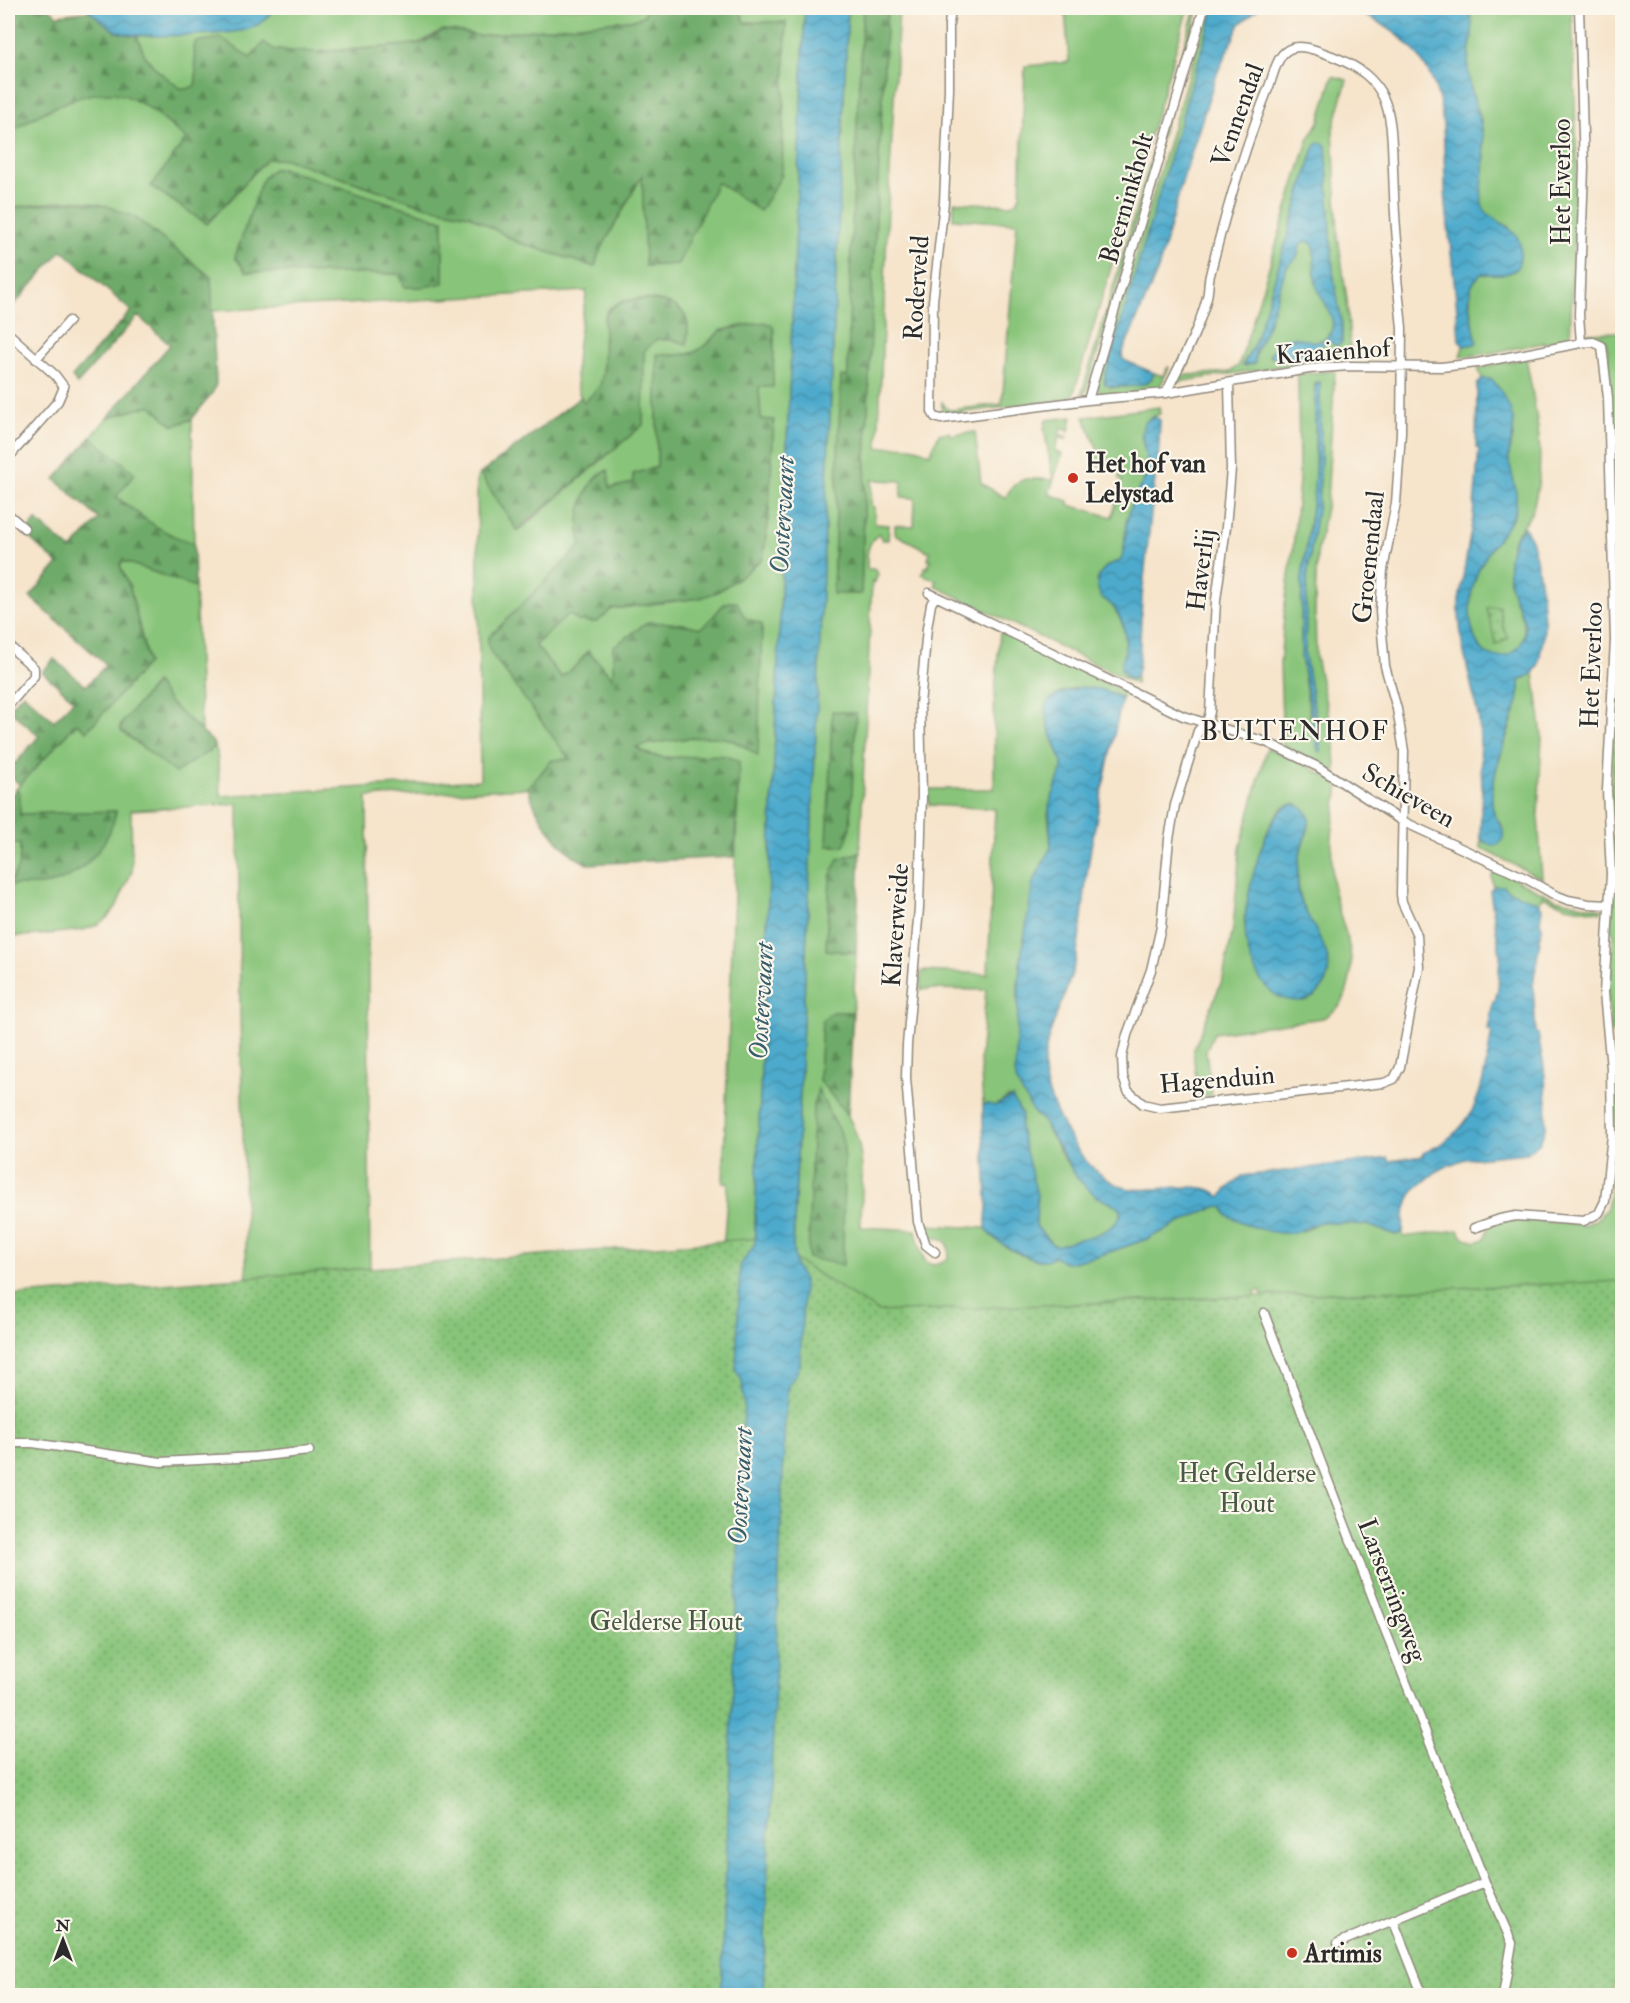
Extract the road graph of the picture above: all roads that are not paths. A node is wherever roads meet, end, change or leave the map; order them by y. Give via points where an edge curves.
1 (951, 8) edge
2 (1204, 8) edge
3 (1579, 8) edge
4 (69, 321) dead end
5 (8, 333) edge
6 (1581, 343) junction
7 (36, 359) junction
8 (1403, 367) junction
9 (1229, 384) junction
10 (1166, 393) junction
11 (1088, 400) junction
12 (8, 458) edge
13 (8, 514) edge
14 (24, 528) dead end
15 (932, 595) joint
16 (8, 645) edge
17 (8, 706) edge
18 (1204, 724) junction
19 (1402, 820) junction
20 (1609, 905) junction
21 (1474, 1228) dead end
22 (935, 1252) dead end
23 (1264, 1313) dead end
24 (8, 1443) edge
25 (309, 1451) dead end
26 (1485, 1882) junction
27 (1393, 1920) junction
28 (1338, 1943) dead end
29 (1423, 1995) edge
30 (1503, 1995) edge

1 - 11 street, Roderveld via 944,202 933,301 932,412 941,419
2 - 11 street, Beerninkholt
3 - 6 street, Het Everloo via 1584,167
4 - 7 street
5 - 7 street
6 - 8 street, Kraaienhof via 1493,361
6 - 20 street, Het Everloo via 1602,346 1608,398 1616,640 1607,790
7 - 12 street via 64,387 58,400
8 - 9 street, Kraaienhof via 1309,369
8 - 10 street, Vennendal via 1391,119 1386,102 1374,82 1355,66 1322,52 1292,47 1282,54 1260,110 1229,205 1208,295
8 - 19 street, Groenendaal via 1396,503 1383,570 1380,611 1385,666 1404,751
9 - 10 street, Kraaienhof
9 - 18 street, Haverlij via 1229,502 1216,600 1210,712
10 - 11 street, Kraaienhof
13 - 14 street
15 - 18 street, Schieveen
15 - 22 street, Klaverweide via 920,705 919,908 906,1078 918,1221 926,1245
16 - 17 street via 34,668 34,676
18 - 19 street, Schieveen via 1266,742 1318,767
18 - 19 street, Hagenduin via 1198,731 1175,805 1168,839 1161,927 1123,1052 1126,1088 1143,1104 1160,1108 1379,1084 1394,1079 1408,1034 1420,957 1416,930 1402,902
19 - 20 street, Schieveen via 1561,897
20 - 21 street, Het Everloo via 1604,993 1612,1135 1604,1205 1595,1217 1584,1221 1516,1216
23 - 26 street, Larserringweg
24 - 25 street via 33,1443 161,1462
26 - 27 street
26 - 30 street, Larserringweg via 1512,1943
27 - 28 street
27 - 29 street

